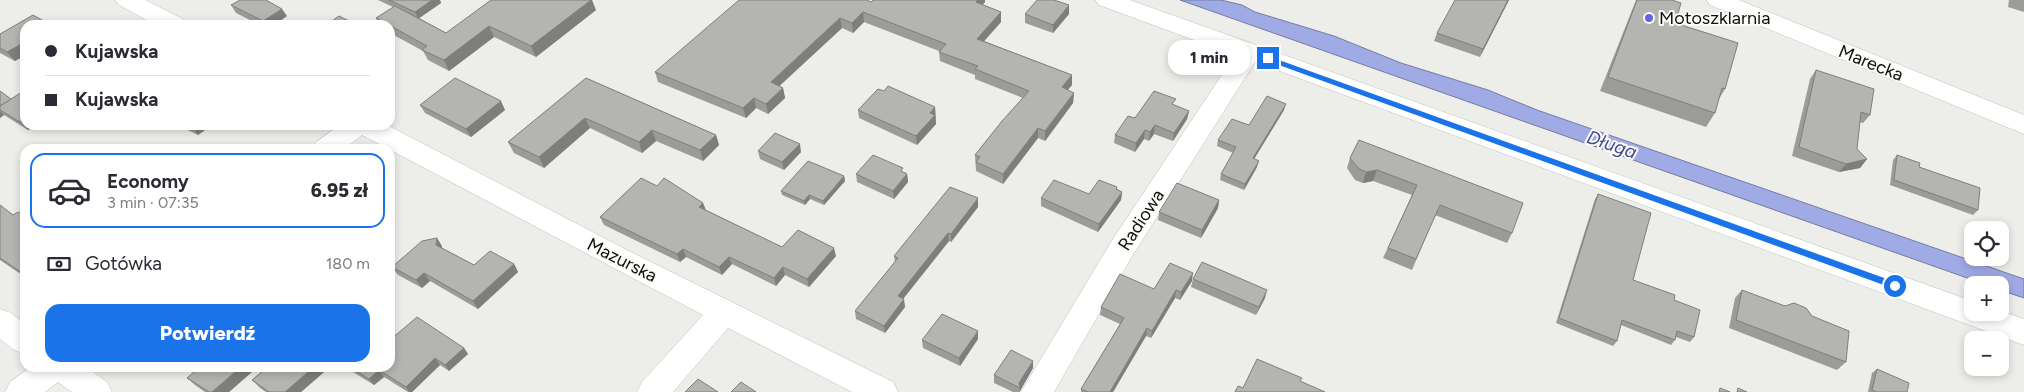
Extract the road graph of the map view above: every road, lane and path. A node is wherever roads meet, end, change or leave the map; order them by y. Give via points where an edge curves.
1 (127, 0) edge
2 (1107, 0) edge
3 (1718, 0) edge
4 (165, 20) edge
5 (1249, 52) junction
6 (2024, 125) edge
7 (351, 130) edge
8 (375, 130) edge
9 (332, 144) edge
10 (724, 312) junction
11 (0, 322) edge
12 (2024, 332) edge
13 (20, 337) edge
14 (49, 372) edge
15 (67, 372) edge
16 (21, 392) edge
17 (96, 392) edge
18 (653, 392) edge
19 (882, 392) edge
20 (1037, 392) edge

1 - 4 street
2 - 5 street
3 - 6 street, Marecka
5 - 12 street
5 - 20 street, Radiowa via 1121,250
7 - 9 street
8 - 10 street, Mazurska
10 - 18 street
10 - 19 street, Mazurska
11 - 13 street
14 - 16 street
15 - 17 street

